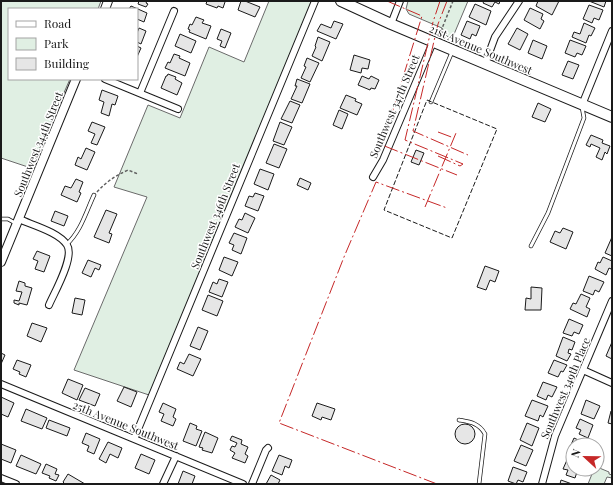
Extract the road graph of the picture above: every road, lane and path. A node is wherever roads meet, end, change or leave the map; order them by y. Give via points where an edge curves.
1 (315, 1) edge
2 (341, 1) edge
3 (400, 1) edge
4 (453, 1) edge
5 (519, 1) edge
6 (174, 11) dead end
7 (391, 24) junction
8 (612, 31) edge
9 (434, 42) junction
10 (453, 50) junction
11 (485, 64) junction
12 (76, 80) edge
13 (108, 80) edge
14 (140, 93) junction
15 (431, 102) dead end
16 (582, 105) junction
17 (178, 109) dead end
18 (612, 118) edge
19 (138, 174) dead end
20 (374, 177) dead end
21 (94, 195) joint
22 (1, 219) edge
23 (18, 221) junction
24 (68, 245) junction
25 (531, 246) dead end
26 (1, 262) edge
27 (612, 301) edge
28 (49, 305) dead end
29 (583, 370) junction
30 (612, 383) edge
31 (1, 384) edge
32 (459, 420) dead end
33 (134, 439) junction
34 (268, 448) dead end
35 (176, 456) junction
36 (1, 478) edge
37 (16, 484) edge
38 (163, 484) edge
39 (244, 484) edge
40 (252, 484) edge
41 (479, 484) edge
42 (542, 484) edge

1 - 33 street, Southwest 346th Street
2 - 7 main road, 21st Avenue Southwest
3 - 7 street
4 - 9 path
5 - 11 street via 496,37
6 - 14 street
7 - 9 main road, 21st Avenue Southwest
8 - 16 street
9 - 10 main road, 21st Avenue Southwest
9 - 20 street, Southwest 347th Street
10 - 11 main road, 21st Avenue Southwest
10 - 15 lane
11 - 16 main road, 21st Avenue Southwest
12 - 23 street, Southwest 344th Street
13 - 14 street
14 - 17 street
16 - 18 main road, 21st Avenue Southwest
16 - 25 lane via 584,118 548,213
19 - 21 path via 128,170 114,176
21 - 24 lane via 79,230
22 - 23 lane
23 - 24 street via 50,232
23 - 26 street, Southwest 344th Street
24 - 28 street via 67,265
27 - 29 street, Southwest 349th Place
29 - 30 street
29 - 42 street, Southwest 349th Place via 555,436
31 - 33 street, 25th Avenue Southwest
32 - 41 lane via 480,426 485,434
33 - 35 street, 25th Avenue Southwest
34 - 40 street
35 - 38 street
35 - 39 street, 25th Avenue Southwest
36 - 37 street

